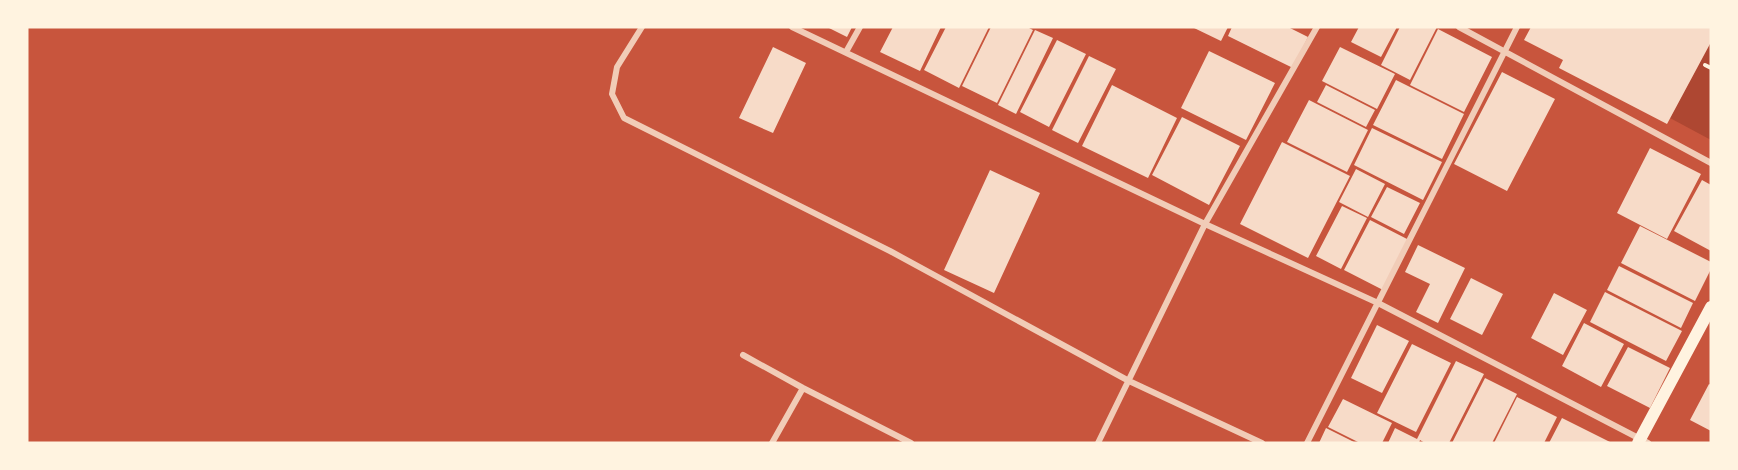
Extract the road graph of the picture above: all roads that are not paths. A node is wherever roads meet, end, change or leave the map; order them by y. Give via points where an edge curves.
1 (642, 27) edge
2 (792, 27) edge
3 (860, 27) edge
4 (1317, 27) edge
5 (1459, 27) edge
6 (1517, 27) edge
7 (846, 52) junction
8 (1504, 52) junction
9 (1711, 163) edge
10 (1205, 224) junction
11 (1378, 303) junction
12 (1711, 307) edge
13 (743, 355) dead end
14 (1129, 381) junction
15 (803, 388) junction
16 (1642, 442) edge
17 (772, 443) edge
18 (910, 443) edge
19 (1098, 443) edge
20 (1262, 443) edge
21 (1307, 443) edge

1 - 14 street via 617,67 612,94 624,118 891,251
2 - 7 street
3 - 7 street
4 - 10 street
5 - 8 street
6 - 8 street
7 - 10 street
8 - 9 street
8 - 11 street
10 - 11 street
10 - 14 street
11 - 16 street
11 - 21 street
12 - 16 main road
13 - 15 street
14 - 19 street
14 - 20 street
15 - 17 street
15 - 18 street

